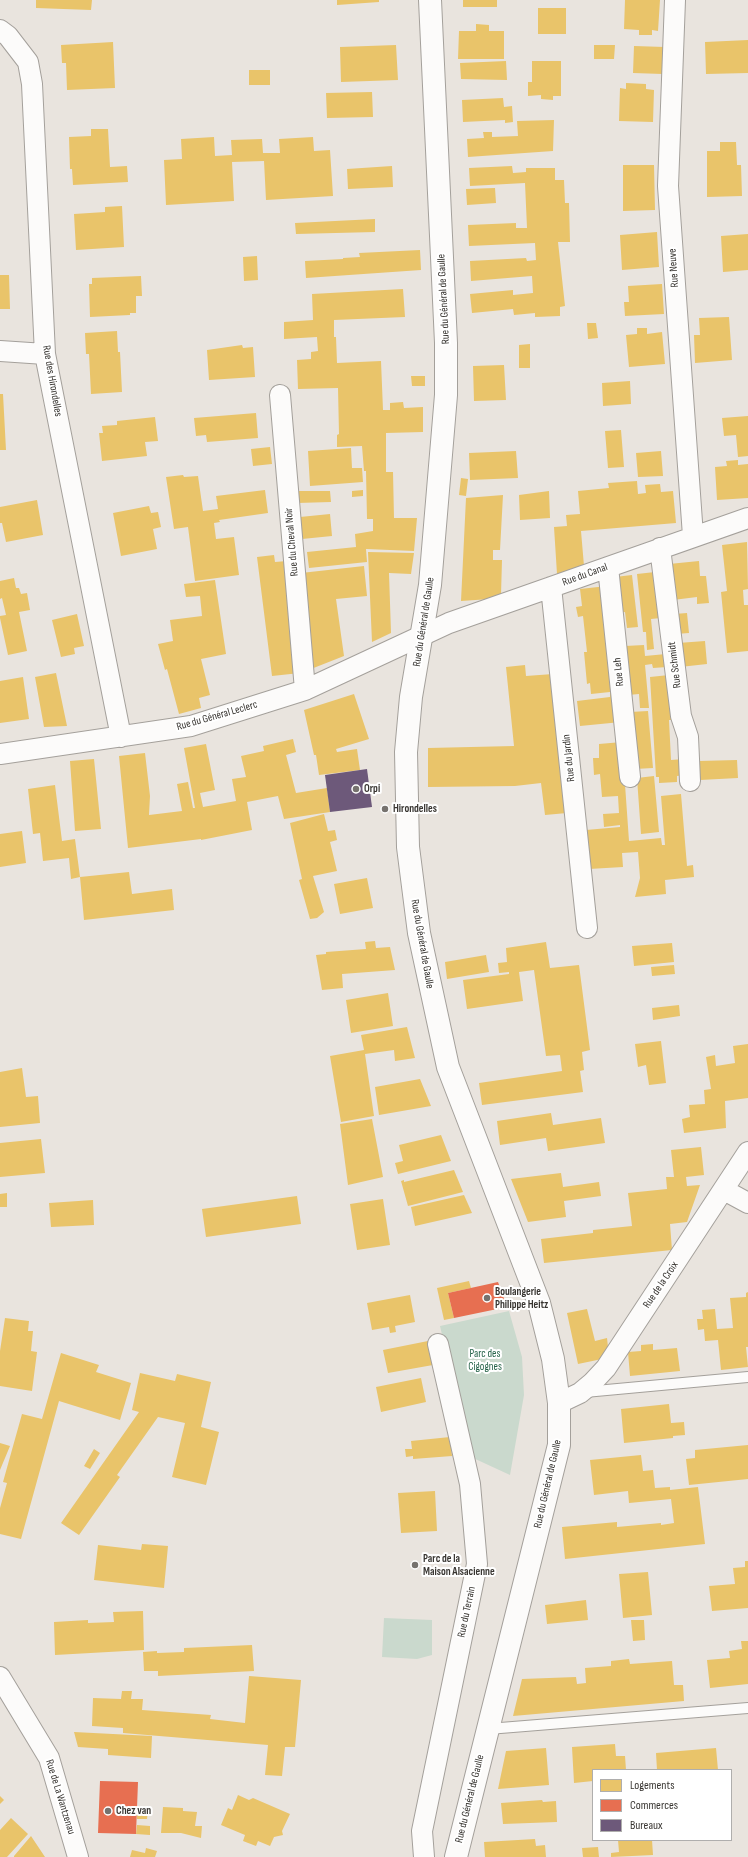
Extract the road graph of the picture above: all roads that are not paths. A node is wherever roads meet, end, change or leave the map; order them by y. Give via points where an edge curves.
1 (430, 0) edge
2 (676, 0) edge
3 (0, 30) edge
4 (0, 351) edge
5 (45, 354) junction
6 (280, 395) dead end
7 (748, 518) edge
8 (693, 536) junction
9 (660, 548) junction
10 (608, 567) junction
11 (551, 588) junction
12 (422, 636) junction
13 (305, 690) junction
14 (121, 737) junction
15 (0, 754) edge
16 (630, 777) dead end
17 (690, 781) dead end
18 (587, 928) dead end
19 (748, 1152) edge
20 (724, 1190) junction
21 (748, 1203) edge
22 (438, 1344) dead end
23 (748, 1377) edge
24 (580, 1393) junction
25 (559, 1403) junction
26 (0, 1677) edge
27 (748, 1708) edge
28 (488, 1729) junction
29 (78, 1857) edge
30 (424, 1857) edge
31 (456, 1857) edge

1 - 12 main road, Rue du Général de Gaulle via 446,371 443,445 433,558
2 - 8 street, Rue Neuve via 668,186
3 - 5 street, Rue des Hirondelles via 8,36 28,62 32,84
4 - 5 street
5 - 14 street, Rue des Hirondelles
6 - 13 street, Rue du Cheval Noir
7 - 8 street, Rue du Canal
8 - 9 street, Rue du Canal
9 - 10 street, Rue du Canal
9 - 17 street, Rue Schmidt via 681,716 688,737
10 - 11 street, Rue du Canal
10 - 16 street, Rue Leh
11 - 12 street, Rue du Canal via 449,623
11 - 18 street, Rue du Jardin
12 - 13 street, Rue du Général Leclerc
12 - 25 main road, Rue du Général de Gaulle via 411,697 405,777 408,847 419,933 448,1067 539,1303 553,1359
13 - 14 street, Rue du Général Leclerc via 191,726
14 - 15 street, Rue du Général Leclerc
19 - 20 street, Rue de la Croix
20 - 21 street
20 - 24 street, Rue de la Croix via 606,1368
22 - 30 street, Rue du Terrain via 470,1484 477,1564 422,1831
23 - 24 lane
24 - 25 street, Rue de la Croix
25 - 28 main road, Rue du Général de Gaulle via 559,1445
26 - 29 street, Rue de La Wantzenau via 49,1758
27 - 28 lane
28 - 31 main road, Rue du Général de Gaulle

